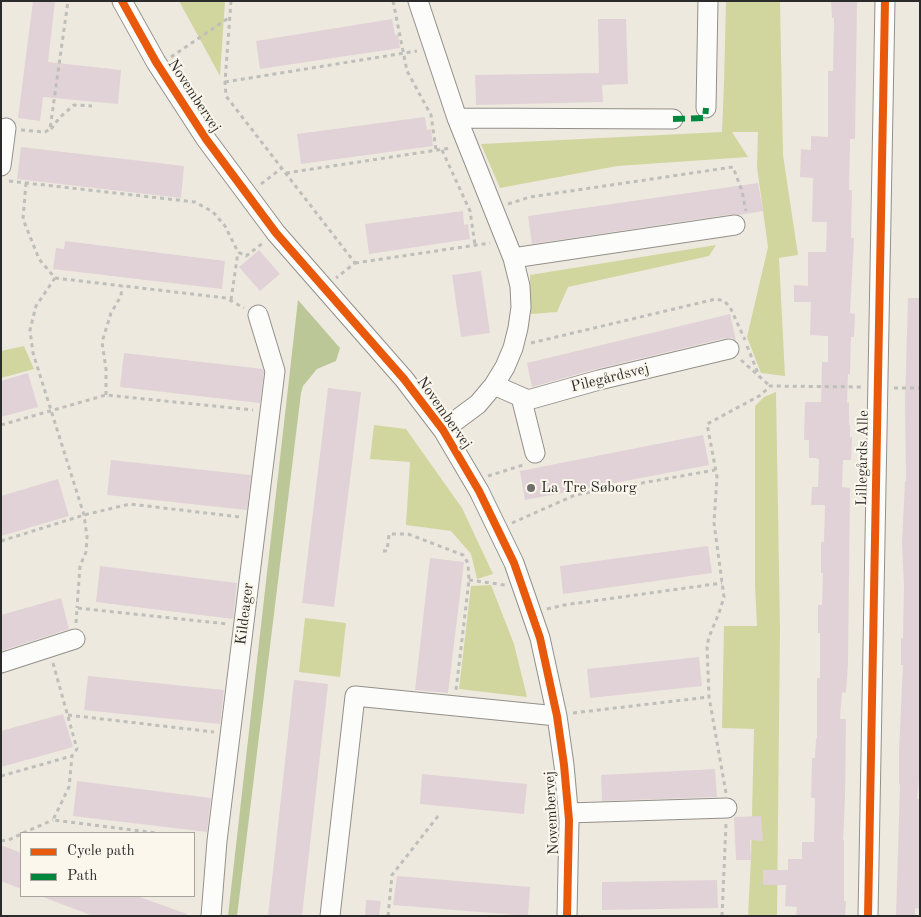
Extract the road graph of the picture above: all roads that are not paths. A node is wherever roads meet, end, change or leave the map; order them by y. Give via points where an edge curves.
1 (122, 1) edge
2 (418, 1) edge
3 (708, 1) edge
4 (885, 1) edge
5 (706, 108) dead end
6 (457, 118) junction
7 (673, 119) dead end
8 (6, 128) road end
9 (4, 174) edge
10 (741, 222) road end
11 (510, 249) junction
12 (258, 315) road end
13 (730, 349) road end
14 (494, 385) junction
15 (521, 397) junction
16 (443, 430) junction
17 (535, 453) road end
18 (75, 640) road end
19 (1, 663) edge
20 (557, 715) junction
21 (727, 808) road end
22 (568, 813) junction
23 (212, 916) edge
24 (330, 916) edge
25 (567, 916) edge
26 (868, 916) edge

1 - 16 street, Novembervej via 158,66 247,194 404,379
2 - 6 street
3 - 5 street
4 - 26 street, Lillegårds Alle
6 - 7 street
6 - 11 street
8 - 9 street
10 - 11 street
11 - 14 street via 520,286 521,307 513,348
12 - 23 street, Kildeager via 275,371 217,841
13 - 15 street, Pilegårdsvej via 528,400
14 - 15 street, Pilegårdsvej
14 - 16 street via 478,404
15 - 17 street
16 - 20 street, Novembervej via 473,480 514,563 540,638
18 - 19 street
20 - 22 street, Novembervej
20 - 24 street via 355,696
21 - 22 street
22 - 25 street, Novembervej

